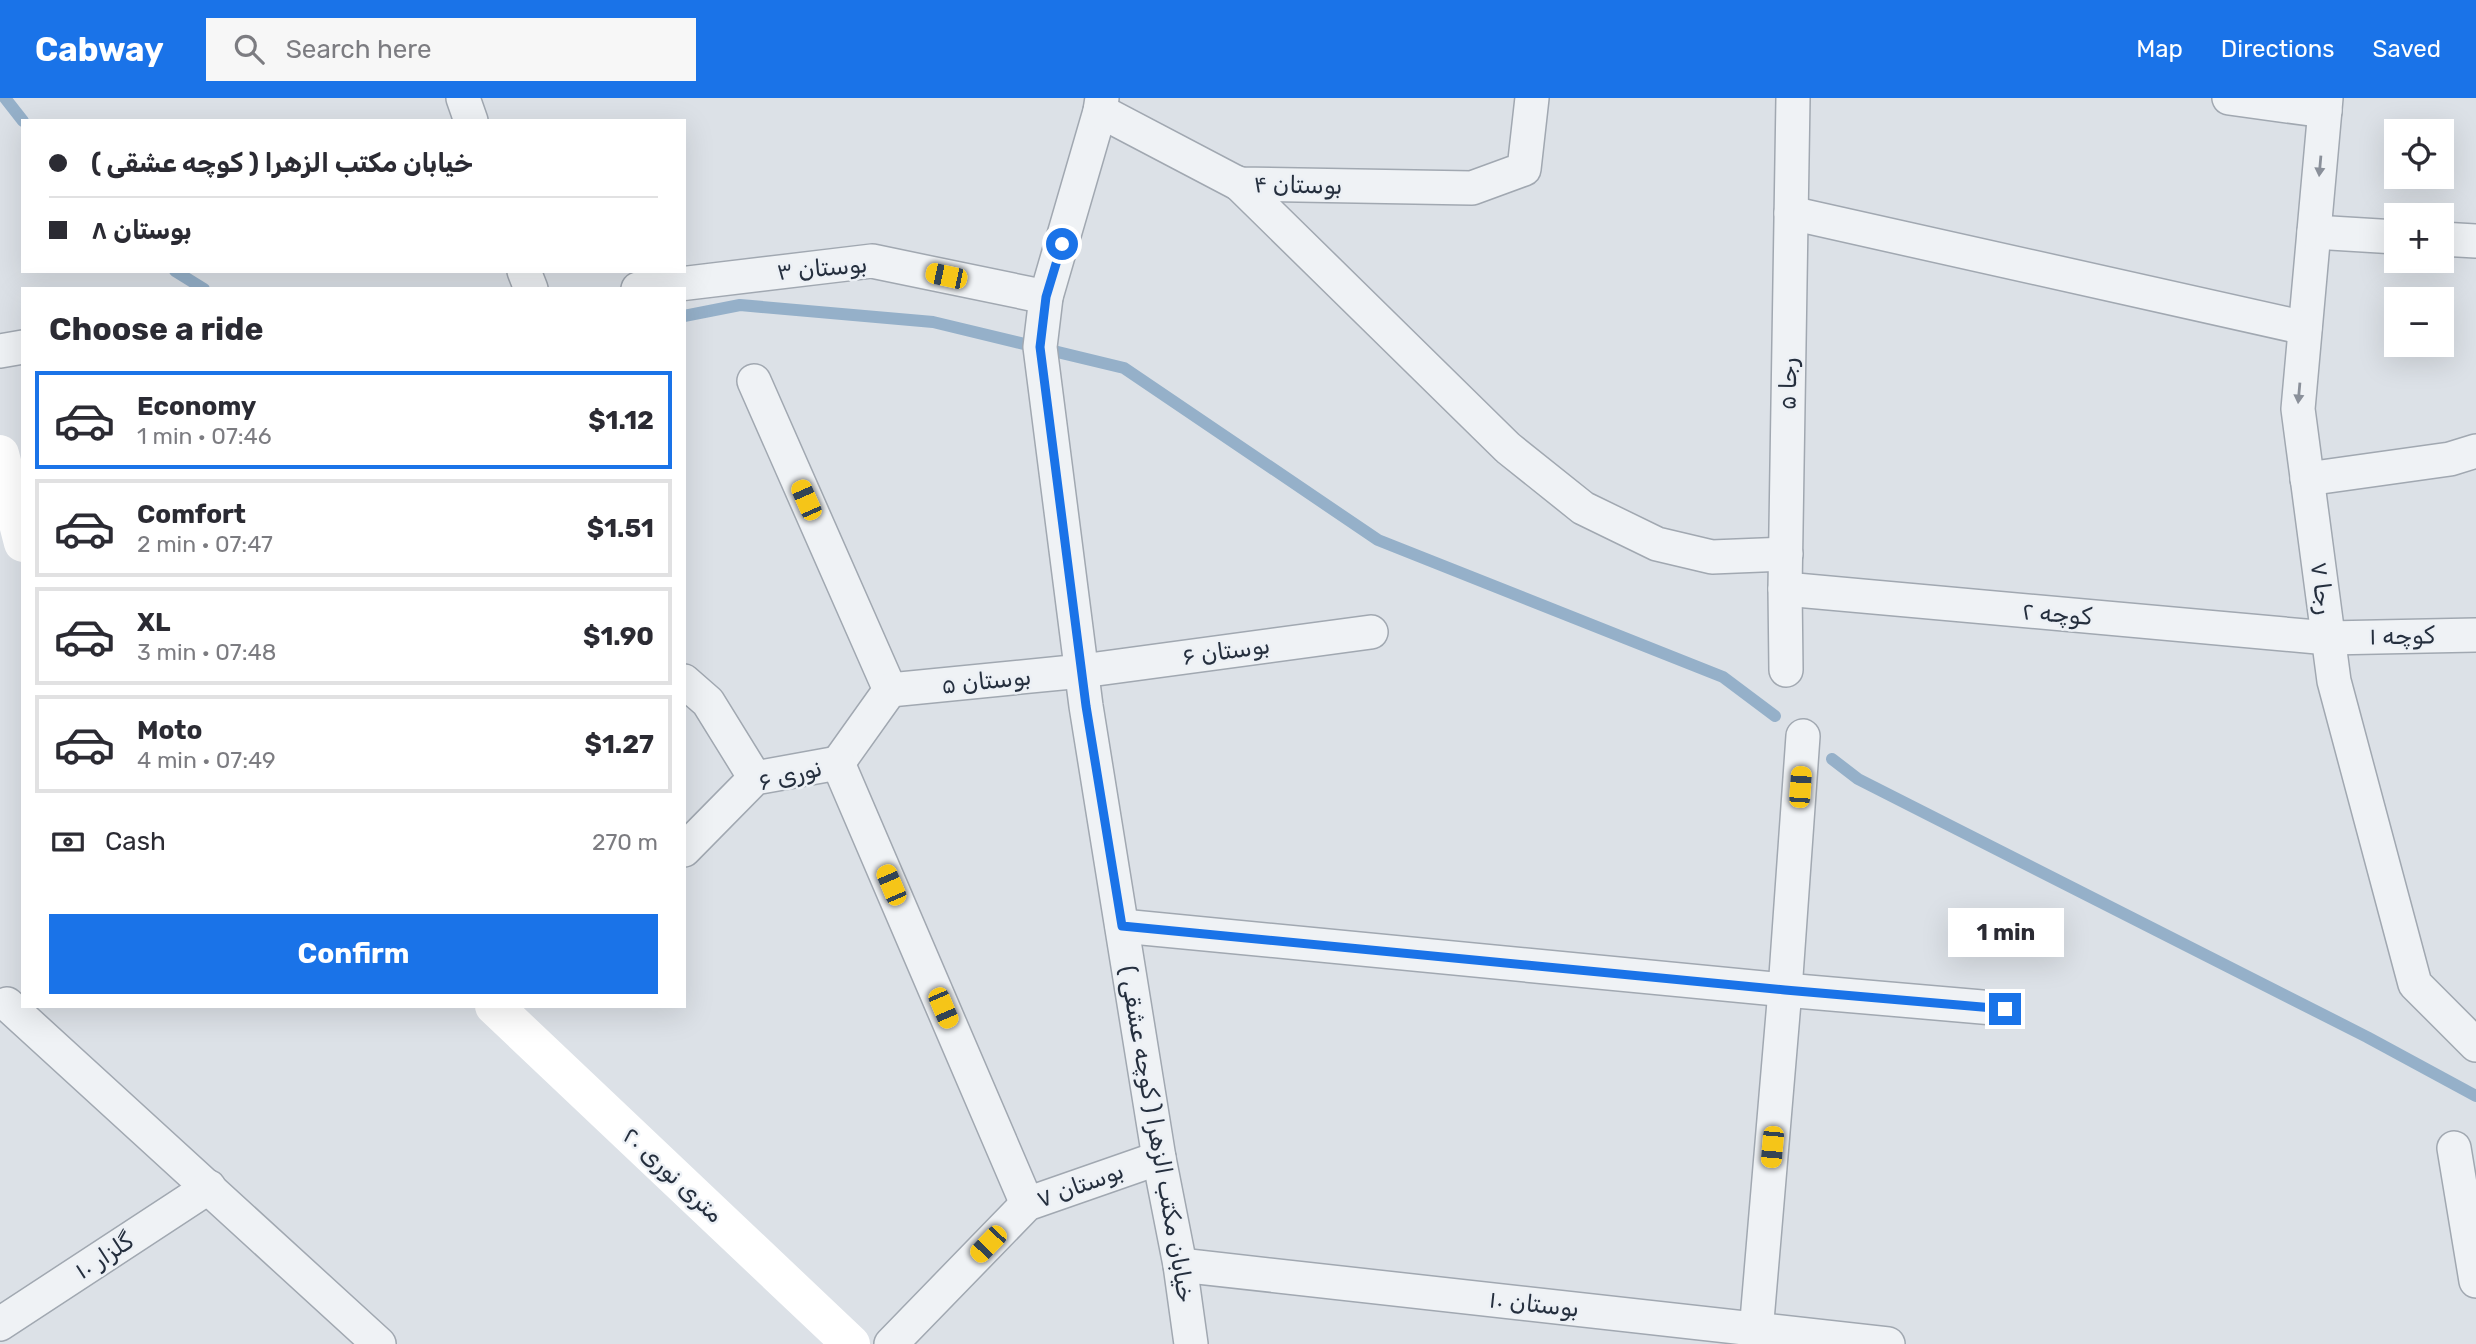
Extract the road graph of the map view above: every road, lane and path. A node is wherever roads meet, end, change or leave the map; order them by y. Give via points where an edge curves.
1 (463, 98) edge
2 (1532, 98) edge
3 (1793, 98) edge
4 (2229, 98) edge
5 (1101, 105) edge
6 (2325, 105) edge
7 (470, 119) edge
8 (1238, 183) junction
9 (1791, 213) junction
10 (2314, 232) junction
11 (2384, 236) edge
12 (2454, 240) edge
13 (2476, 242) edge
14 (655, 287) edge
15 (1046, 297) junction
16 (2305, 328) junction
17 (21, 347) edge
18 (0, 351) edge
19 (754, 381) dead end
20 (2476, 451) edge
21 (0, 454) edge
22 (2307, 479) junction
23 (21, 535) edge
24 (1786, 554) junction
25 (1785, 589) junction
26 (1371, 632) dead end
27 (2476, 635) edge
28 (2328, 638) junction
29 (1786, 670) dead end
30 (1082, 671) junction
31 (686, 683) edge
32 (890, 690) junction
33 (1803, 736) dead end
34 (838, 762) junction
35 (755, 778) junction
36 (686, 848) edge
37 (1122, 926) junction
38 (1785, 990) junction
39 (10, 1003) edge
40 (2005, 1009) dead end
41 (512, 1012) edge
42 (2476, 1045) edge
43 (2454, 1148) dead end
44 (1159, 1158) junction
45 (209, 1187) junction
46 (1027, 1204) junction
47 (1180, 1265) junction
48 (2476, 1281) edge
49 (0, 1324) edge
50 (1756, 1337) edge
51 (379, 1344) edge
52 (851, 1344) edge
53 (891, 1344) edge
54 (1191, 1344) edge
55 (1888, 1344) edge

1 - 7 street
2 - 8 street, بوستان ۴ via 1524,169 1472,188
3 - 9 street, رجا ۵
4 - 6 street
5 - 8 street, بوستان ۴
5 - 15 street, خیابان مکتب الزهرا ( کوچه عشقی )
6 -> 10 street, رجا ۷
8 - 24 street via 1508,448 1583,508 1657,544 1712,557
9 - 16 street
9 - 24 street, رجا ۵
10 - 11 street
10 - 16 street, رجا ۷
12 - 13 street
14 - 15 street, بوستان ۳ via 872,261
15 - 30 street, خیابان مکتب الزهرا ( کوچه عشقی ) via 1040,347
16 -> 22 street, رجا ۷ via 2298,409
17 - 18 street
19 - 32 street
20 - 22 street
21 - 23 main road
22 - 28 street, رجا ۷
24 - 25 street, رجا ۵
25 - 28 street, کوچه ۲
25 - 29 street, رجا ۵
26 - 30 street, بوستان ۶
27 - 28 street, کوچه ۱
28 - 42 street, رجا ۷ via 2334,681 2415,984
30 - 32 street, بوستان ۵
30 - 37 street, خیابان مکتب الزهرا ( کوچه عشقی )
31 - 35 street via 708,702
32 - 34 street
33 - 38 street
34 - 35 street, نوری ۶
34 - 46 street
35 - 36 street, نوری ۶
37 - 38 street
37 - 44 street, خیابان مکتب الزهرا ( کوچه عشقی )
38 - 40 street
38 - 50 street
39 - 45 street
41 - 52 main road, ۲۰ متری نوری
43 - 48 street
44 - 46 street, بوستان ۷
44 - 47 street, خیابان مکتب الزهرا ( کوچه عشقی )
45 - 49 street, گلزار ۱۰
45 - 51 street
46 - 53 street, بوستان ۷
47 - 50 street, بوستان ۱۰
47 - 54 street, خیابان مکتب الزهرا ( کوچه عشقی )
50 - 55 street, بوستان ۱۰

